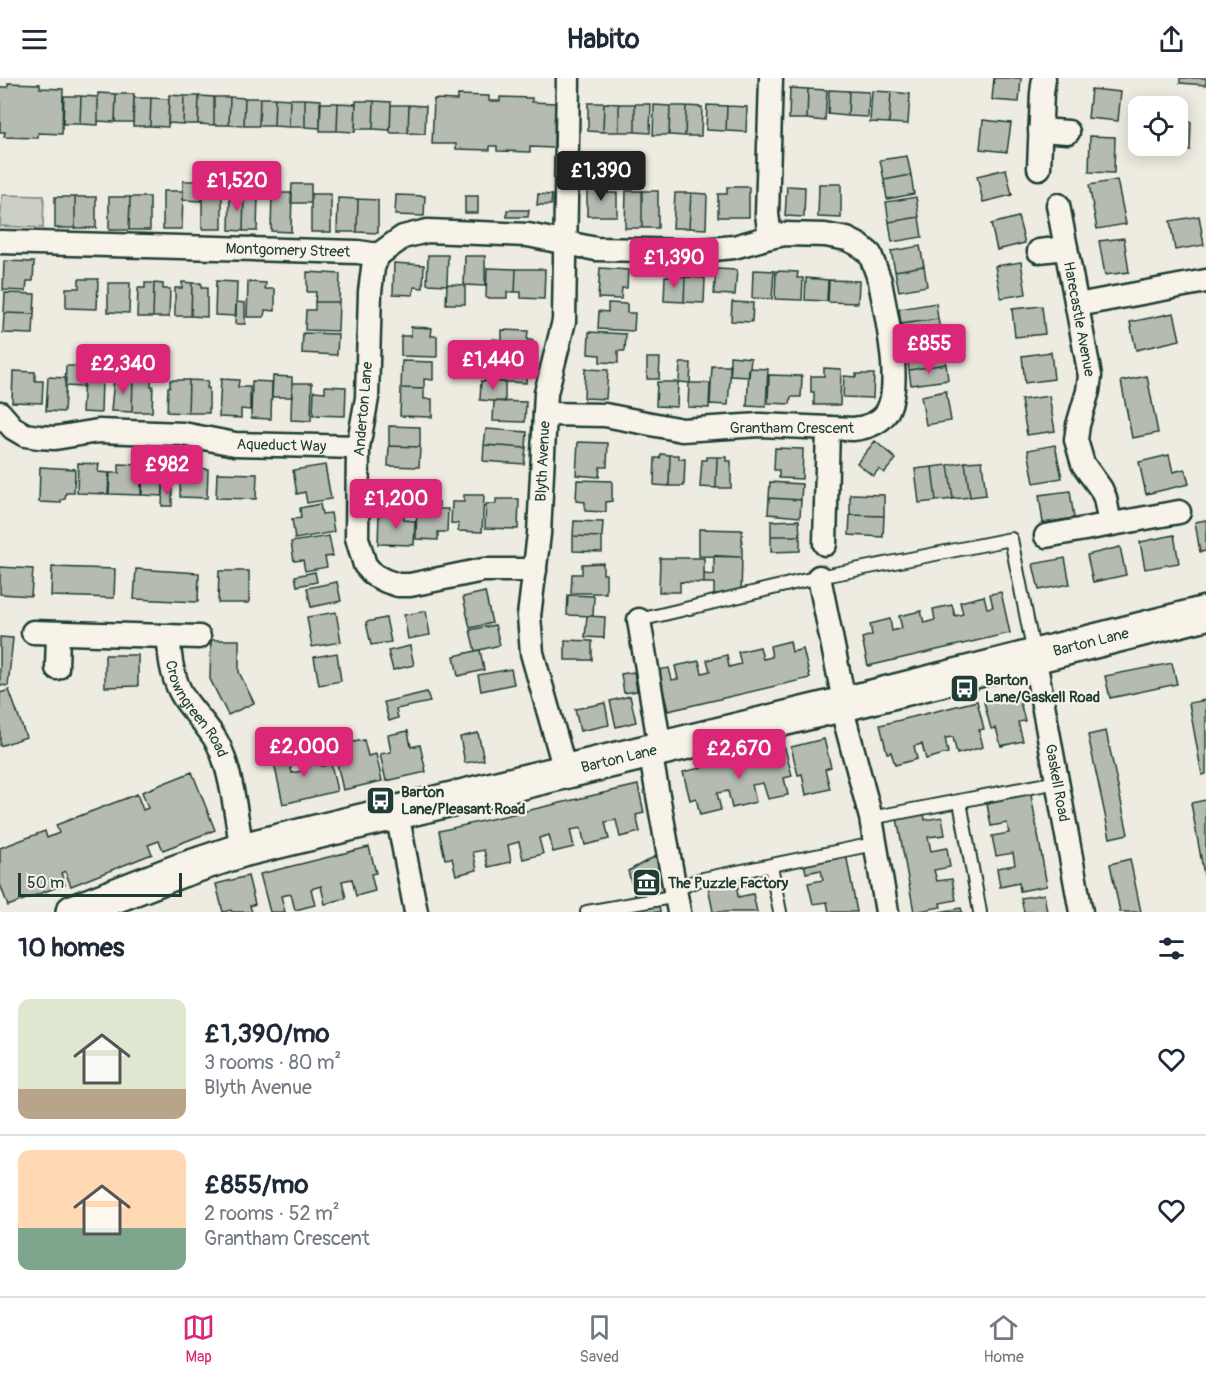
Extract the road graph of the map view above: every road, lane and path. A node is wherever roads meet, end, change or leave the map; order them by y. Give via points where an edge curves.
1 (568, 78) edge
2 (771, 78) edge
3 (1044, 78) edge
4 (1040, 130) junction
5 (1068, 132) dead end
6 (1039, 168) dead end
7 (1058, 205) dead end
8 (770, 237) junction
9 (0, 242) edge
10 (567, 243) junction
11 (1066, 248) junction
12 (1039, 251) dead end
13 (378, 255) junction
14 (1206, 281) edge
15 (1077, 305) junction
16 (0, 414) edge
17 (545, 414) junction
18 (828, 428) junction
19 (358, 447) junction
20 (1179, 512) dead end
21 (1110, 524) junction
22 (1046, 536) dead end
23 (825, 544) dead end
24 (535, 570) junction
25 (819, 577) junction
26 (1206, 613) edge
27 (639, 620) joint
28 (33, 632) dead end
29 (58, 633) junction
30 (169, 636) junction
31 (199, 637) dead end
32 (1034, 656) junction
33 (57, 668) dead end
34 (844, 704) junction
35 (655, 749) junction
36 (565, 770) junction
37 (1057, 782) junction
38 (960, 802) junction
39 (397, 813) junction
40 (871, 818) junction
41 (874, 844) junction
42 (242, 850) junction
43 (771, 866) junction
44 (675, 890) junction
45 (73, 912) edge
46 (416, 912) edge
47 (587, 912) edge
48 (679, 912) edge
49 (780, 912) edge
50 (887, 912) edge
51 (980, 912) edge
52 (1081, 912) edge

1 - 10 street, Blyth Avenue
2 - 8 street via 767,214
3 - 4 street
4 - 5 street
4 - 6 street
7 - 11 street, Harecastle Avenue
8 - 10 street, Grantham Crescent via 734,247 691,251 596,249
8 - 18 street, Grantham Crescent via 785,234 847,239 870,254 876,266 895,378 894,394 889,408 874,423 853,429
9 - 13 street, Montgomery Street
10 - 13 street via 528,235 427,231 403,237
10 - 17 street, Blyth Avenue via 564,321 548,378
11 - 12 street, Harecastle Avenue
11 - 15 street, Harecastle Avenue
13 - 19 street, Anderton Lane via 370,292 367,398
14 - 15 street
15 - 21 street, Harecastle Avenue via 1090,376 1078,425 1077,452 1101,489
16 - 19 street, Aqueduct Way via 13,428 39,437 98,431 183,434 235,444
17 - 18 street, Grantham Crescent via 604,415 682,430 760,425
17 - 24 street, Blyth Avenue
18 - 23 street
19 - 24 street, Anderton Lane via 357,538 365,565 374,575 386,582 410,585 483,570
20 - 21 street
21 - 22 street
24 - 36 street, Blyth Avenue via 529,616 532,652
25 - 27 lane
25 - 32 lane via 1011,539
25 - 34 street
26 - 32 main road, Barton Lane
27 - 35 street
28 - 29 street, Crowngreen Road
29 - 30 street, Crowngreen Road
29 - 33 street
30 - 31 street, Crowngreen Road
30 - 42 street, Crowngreen Road via 174,678 217,742 232,792
32 - 34 main road, Barton Lane
32 - 37 street, Gaskell Road
34 - 35 main road, Barton Lane
34 - 40 street
35 - 36 main road, Barton Lane
35 - 44 street
36 - 39 main road, Barton Lane
37 - 38 lane
37 - 52 street, Gaskell Road
38 - 40 lane
38 - 51 lane
39 - 42 main road, Barton Lane
39 - 46 street
40 - 41 street
41 - 43 lane
41 - 50 street
42 - 45 main road, Barton Lane
43 - 44 lane via 698,880
43 - 49 lane
44 - 47 lane via 666,898
44 - 48 street

